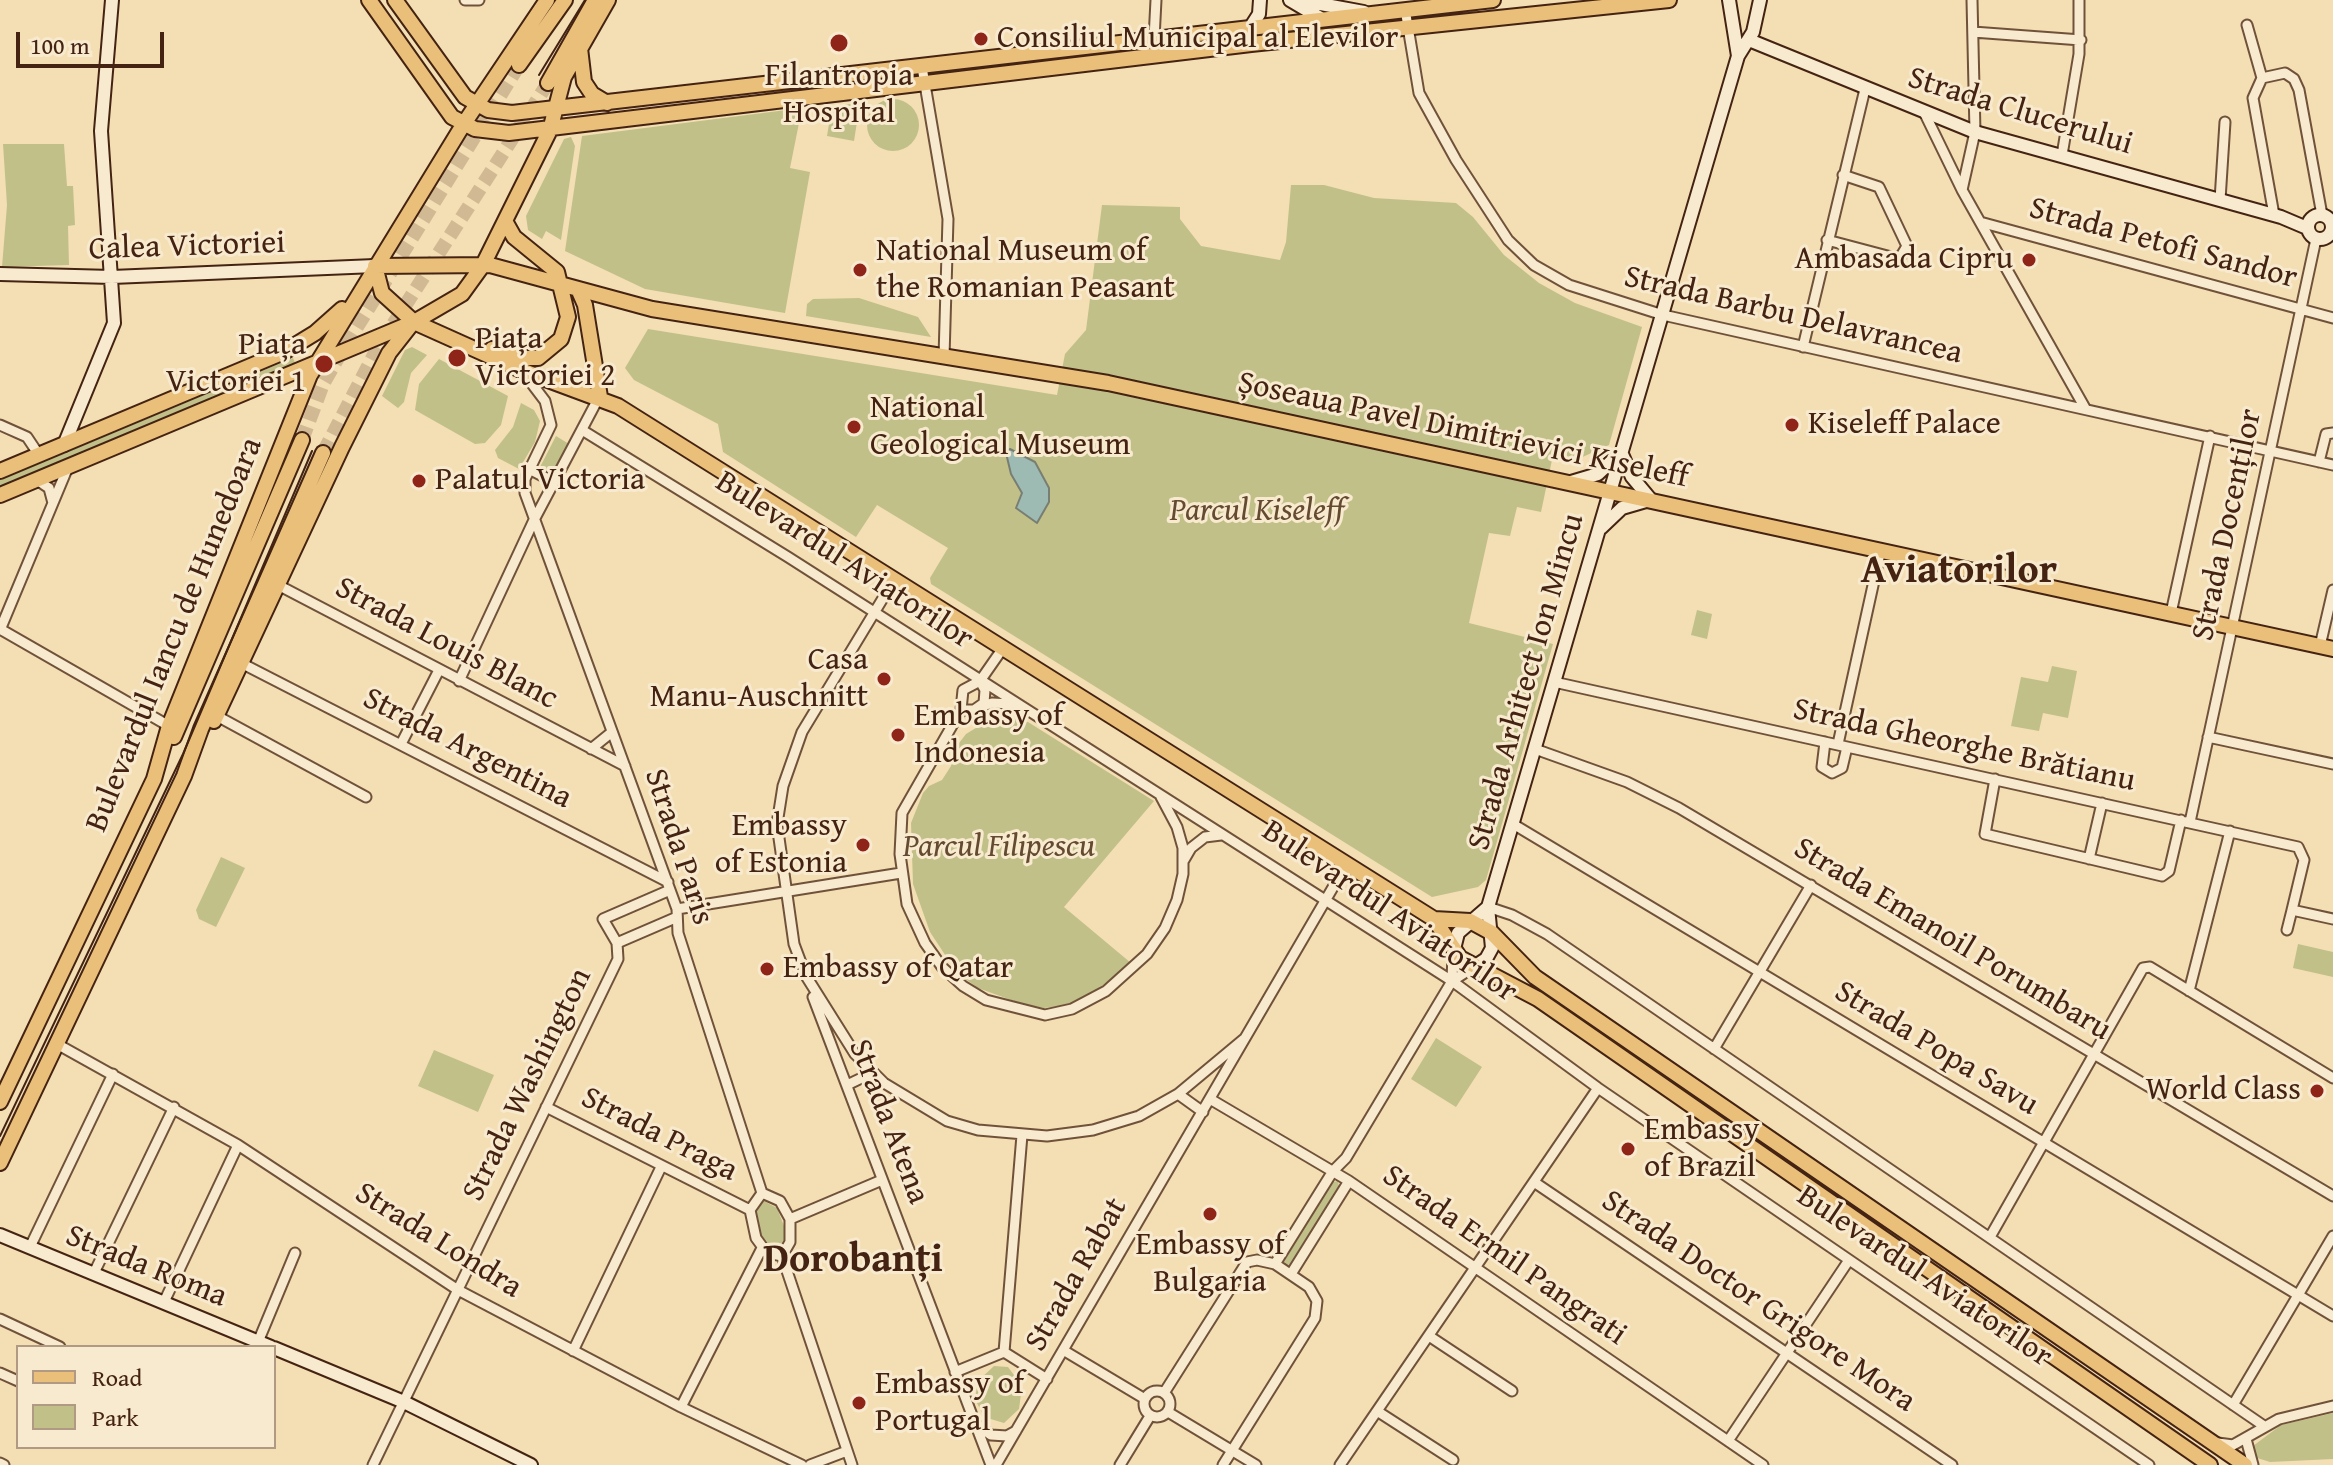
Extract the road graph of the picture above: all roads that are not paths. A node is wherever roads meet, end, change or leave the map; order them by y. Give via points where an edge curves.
1 (112, 0) edge
2 (369, 0) edge
3 (395, 0) edge
4 (465, 0) edge
5 (479, 0) edge
6 (547, 0) edge
7 (565, 0) edge
8 (595, 0) edge
9 (608, 0) edge
10 (1156, 0) edge
11 (1260, 0) edge
12 (1290, 0) edge
13 (1299, 0) edge
14 (1358, 0) edge
15 (1493, 0) edge
16 (1669, 0) edge
17 (1729, 0) edge
18 (1760, 0) edge
19 (1972, 0) edge
20 (2079, 0) edge
21 (1405, 9) junction
22 (1327, 11) edge
23 (1371, 13) junction
24 (2247, 25) dead end
25 (1250, 28) junction
26 (1407, 29) junction
27 (1973, 32) junction
28 (1154, 39) junction
29 (1749, 40) junction
30 (2081, 40) junction
31 (1251, 44) junction
32 (580, 48) junction
33 (1738, 56) junction
34 (519, 65) tunnel mouth
35 (922, 67) junction
36 (2262, 78) junction
37 (548, 83) tunnel mouth
38 (924, 84) junction
39 (1865, 89) junction
40 (607, 103) junction
41 (476, 104) junction
42 (555, 109) junction
43 (1924, 112) junction
44 (2225, 122) dead end
45 (463, 125) junction
46 (550, 130) junction
47 (1975, 132) junction
48 (2062, 155) junction
49 (1843, 175) junction
50 (1962, 190) junction
51 (2220, 200) junction
52 (2278, 216) junction
53 (505, 221) junction
54 (2313, 221) junction
55 (1980, 222) junction
56 (2332, 231) edge
57 (2316, 239) junction
58 (1827, 240) junction
59 (483, 265) junction
60 (375, 266) junction
61 (0, 274) edge
62 (112, 277) junction
63 (562, 284) junction
64 (361, 287) junction
65 (578, 289) junction
66 (2301, 308) junction
67 (1663, 315) junction
68 (2333, 318) edge
69 (414, 322) junction
70 (461, 343) junction
71 (1803, 347) junction
72 (944, 357) junction
73 (317, 361) junction
74 (521, 370) junction
75 (273, 380) junction
76 (600, 397) junction
77 (296, 408) junction
78 (2085, 408) junction
79 (0, 425) edge
80 (582, 430) junction
81 (2333, 433) edge
82 (2210, 436) junction
83 (302, 440) tunnel mouth
84 (64, 445) junction
85 (2270, 450) junction
86 (1621, 452) junction
87 (323, 453) tunnel mouth
88 (39, 455) junction
89 (2319, 462) junction
90 (2333, 465) edge
91 (68, 467) junction
92 (531, 470) junction
93 (0, 471) edge
94 (37, 480) junction
95 (554, 482) junction
96 (1570, 483) junction
97 (1610, 491) junction
98 (0, 495) edge
99 (1652, 501) junction
100 (53, 503) junction
101 (534, 520) junction
102 (1599, 530) junction
103 (1881, 549) junction
104 (894, 580) junction
105 (278, 585) junction
106 (2333, 590) edge
107 (874, 611) junction
108 (2171, 613) junction
109 (2232, 627) junction
110 (0, 630) edge
111 (2326, 647) edge
112 (1003, 648) junction
113 (243, 664) junction
114 (439, 670) junction
115 (459, 681) junction
116 (980, 681) junction
117 (1554, 682) junction
118 (1018, 706) junction
119 (980, 707) junction
120 (961, 710) junction
121 (213, 714) junction
122 (169, 726) junction
123 (612, 732) junction
124 (2208, 737) junction
125 (1825, 742) junction
126 (401, 744) junction
127 (1842, 746) junction
128 (591, 749) junction
129 (1535, 749) junction
130 (2333, 764) edge
131 (625, 766) junction
132 (154, 779) junction
133 (1995, 779) junction
134 (1160, 796) junction
135 (366, 797) dead end
136 (2102, 803) junction
137 (2185, 821) junction
138 (1513, 824) junction
139 (2230, 831) junction
140 (1222, 835) junction
141 (2089, 859) junction
142 (1184, 860) junction
143 (1346, 865) junction
144 (901, 873) junction
145 (1811, 885) junction
146 (669, 886) junction
147 (784, 891) junction
148 (1325, 901) junction
149 (1488, 907) junction
150 (2292, 910) junction
151 (676, 914) junction
152 (1434, 919) junction
153 (2333, 919) edge
154 (1470, 921) junction
155 (2287, 930) dead end
156 (1492, 933) junction
157 (617, 943) junction
158 (1453, 953) junction
159 (1474, 967) junction
160 (1758, 973) junction
161 (806, 976) junction
162 (1452, 981) junction
163 (2189, 991) junction
164 (1244, 1039) junction
165 (57, 1044) junction
166 (1714, 1049) junction
167 (2093, 1055) junction
168 (872, 1073) junction
169 (113, 1074) junction
170 (2333, 1078) edge
171 (847, 1085) junction
172 (1598, 1088) junction
173 (1178, 1094) junction
174 (1210, 1099) junction
175 (0, 1102) edge
176 (174, 1107) junction
177 (546, 1107) junction
178 (1203, 1112) junction
179 (1022, 1135) junction
180 (2043, 1143) junction
181 (238, 1145) junction
182 (1346, 1158) junction
183 (0, 1163) edge
184 (661, 1167) junction
185 (1333, 1171) junction
186 (882, 1180) junction
187 (1349, 1181) junction
188 (1534, 1182) junction
189 (762, 1193) junction
190 (2333, 1196) edge
191 (750, 1210) junction
192 (790, 1219) junction
193 (0, 1235) edge
194 (2333, 1236) edge
195 (1990, 1237) junction
196 (30, 1247) junction
197 (762, 1248) junction
198 (295, 1253) dead end
199 (782, 1256) junction
200 (1849, 1260) junction
201 (1275, 1264) junction
202 (1474, 1268) junction
203 (94, 1273) junction
204 (1291, 1274) junction
205 (458, 1290) junction
206 (2298, 1295) junction
207 (164, 1302) junction
208 (2333, 1316) edge
209 (0, 1319) edge
210 (1429, 1336) junction
211 (258, 1342) junction
212 (56, 1345) edge
213 (266, 1345) edge
214 (276, 1349) edge
215 (1063, 1350) junction
216 (573, 1351) junction
217 (1004, 1352) junction
218 (1787, 1354) junction
219 (955, 1372) junction
220 (1047, 1379) junction
221 (1512, 1391) dead end
222 (1164, 1393) junction
223 (1145, 1399) junction
224 (404, 1402) junction
225 (2233, 1405) junction
226 (2333, 1406) edge
227 (681, 1407) junction
228 (1377, 1411) junction
229 (1168, 1412) junction
230 (1150, 1416) junction
231 (974, 1421) junction
232 (2264, 1426) junction
233 (1016, 1431) junction
234 (2205, 1438) junction
235 (2246, 1439) junction
236 (1728, 1441) junction
237 (847, 1451) junction
238 (1232, 1451) junction
239 (1453, 1460) dead end
240 (2241, 1463) edge
241 (373, 1465) edge
242 (531, 1465) edge
243 (802, 1465) edge
244 (810, 1465) edge
245 (852, 1465) edge
246 (993, 1465) edge
247 (1120, 1465) edge
248 (1223, 1465) edge
249 (1256, 1465) edge
250 (1340, 1465) edge
251 (1763, 1465) edge
252 (1952, 1465) edge
253 (2149, 1465) edge
254 (2210, 1465) edge
255 (2253, 1465) edge

1 - 62 street via 101,131
2 - 45 main road
3 - 41 main road via 457,88
4 - 5 street
6 - 41 main road
7 - 34 main road
8 - 37 main road
9 - 32 main road
10 - 28 street
11 - 25 street
12 - 22 street
13 - 22 street
14 - 23 street
15 - 21 main road
16 - 26 main road
17 - 33 street, Strada Arhitect Ion Mincu
18 - 29 street, Strada Arhitect Ion Mincu
19 - 27 street
20 - 30 street
21 - 23 main road
21 - 26 street, Strada Barbu Delavrancea
22 - 23 main road
22 - 25 main road
22 - 26 main road via 1354,34
22 - 31 main road
24 - 36 street
25 - 28 main road
25 - 31 main road
26 - 67 street, Strada Barbu Delavrancea via 1419,93 1508,240 1534,265 1569,285
27 - 30 street
27 - 47 street
28 - 35 main road
29 - 33 street, Strada Arhitect Ion Mincu
29 - 39 street, Strada Clucerului
30 - 48 street
31 - 38 main road
32 - 40 main road via 584,82
32 - 42 main road
33 - 67 street, Strada Arhitect Ion Mincu
35 - 38 street
35 - 40 main road
36 - 52 street via 2253,98
36 - 54 street via 2285,73 2299,90
38 - 46 main road
38 - 72 street via 948,219
39 - 43 street, Strada Clucerului
39 - 49 street
40 - 42 main road
41 - 42 main road via 502,113
41 - 45 main road
42 - 46 main road
43 - 47 street, Strada Clucerului
43 - 50 street
44 - 51 street
45 - 46 main road via 503,133
45 - 60 main road
46 - 53 main road
47 - 48 street, Strada Clucerului
47 - 50 street
48 - 51 street, Strada Clucerului
49 - 58 street
49 - 58 street via 1879,187 1907,246 1895,258
50 - 55 street
51 - 52 street, Strada Clucerului
52 - 54 street, Strada Clucerului
53 - 59 main road
53 - 63 main road via 514,237 553,266
54 - 56 street
54 - 57 street
55 - 66 street, Strada Petofi Sandor
55 - 78 street
56 - 57 street
57 - 66 street, Strada Docenților
58 - 71 street
59 - 60 main road, Șoseaua Pavel Dimitrievici Kiseleff
59 - 63 main road, Șoseaua Pavel Dimitrievici Kiseleff
59 - 69 main road via 462,294
60 - 62 street, Calea Victoriei
60 - 64 main road
60 - 69 main road via 382,293
61 - 62 street, Calea Victoriei
62 - 84 street via 112,332
63 - 65 main road, Șoseaua Pavel Dimitrievici Kiseleff
63 - 70 main road via 567,325 561,339 543,355 526,358
64 - 73 main road, Bulevardul Iancu de Hunedoara
64 - 84 main road via 329,322 293,348
65 - 72 main road, Șoseaua Pavel Dimitrievici Kiseleff via 652,309
65 - 76 main road
66 - 68 street, Strada Petofi Sandor
66 - 85 street, Strada Docenților
67 - 71 street, Strada Barbu Delavrancea
67 - 86 street, Strada Arhitect Ion Mincu
69 - 70 main road
69 - 73 main road
69 - 105 main road, Bulevardul Iancu de Hunedoara via 389,353
70 - 74 main road, Bulevardul Aviatorilor
71 - 78 street, Strada Barbu Delavrancea
72 - 96 main road, Șoseaua Pavel Dimitrievici Kiseleff via 1171,396
73 - 75 main road
73 - 77 main road, Bulevardul Iancu de Hunedoara
74 - 76 main road, Bulevardul Aviatorilor
74 - 92 street via 545,401 551,420
75 - 77 main road via 291,390
75 - 91 main road
76 - 80 street
76 - 104 main road, Bulevardul Aviatorilor
77 - 122 main road, Bulevardul Iancu de Hunedoara
78 - 82 street, Strada Barbu Delavrancea
79 - 88 street via 27,437
80 - 95 street
80 - 107 street, Bulevardul Aviatorilor
81 - 89 street via 2326,434
82 - 85 street, Strada Barbu Delavrancea
82 - 108 street
83 - 132 main road
84 - 88 main road
85 - 89 street, Strada Barbu Delavrancea
85 - 109 street, Strada Docenților
86 - 96 street via 1598,474
86 - 97 street, Strada Arhitect Ion Mincu
86 - 99 street via 1632,477
87 - 121 main road
88 - 93 main road
89 - 90 street, Strada Barbu Delavrancea
91 - 94 main road
91 - 100 street
92 - 95 street
92 - 101 street, Strada Paris via 524,486
94 - 98 main road
94 - 100 street via 49,488
95 - 101 street
96 - 97 main road, Șoseaua Pavel Dimitrievici Kiseleff
97 - 99 main road, Șoseaua Pavel Dimitrievici Kiseleff
97 - 102 street, Strada Arhitect Ion Mincu
99 - 102 street via 1622,508
99 - 103 main road, Șoseaua Pavel Dimitrievici Kiseleff
100 - 110 street
101 - 115 street
101 - 123 street, Strada Paris
102 - 117 street, Strada Arhitect Ion Mincu
103 - 108 main road, Șoseaua Pavel Dimitrievici Kiseleff
103 - 127 street
104 - 107 street
104 - 112 main road, Bulevardul Aviatorilor
105 - 113 main road, Bulevardul Iancu de Hunedoara
105 - 114 street, Strada Louis Blanc
106 - 111 street
107 - 116 street, Bulevardul Aviatorilor
107 - 147 street via 817,703 793,754 777,824
108 - 109 main road, Șoseaua Pavel Dimitrievici Kiseleff
109 - 111 main road, Șoseaua Pavel Dimitrievici Kiseleff
109 - 124 street, Strada Docenților
110 - 122 street
112 - 116 street
112 - 143 main road, Bulevardul Aviatorilor
113 - 121 main road, Bulevardul Iancu de Hunedoara
113 - 126 street, Strada Argentina
114 - 115 street, Strada Louis Blanc
114 - 126 street
115 - 128 street, Strada Louis Blanc
116 - 118 street, Bulevardul Aviatorilor
116 - 119 street via 986,696
116 - 120 street via 963,690
117 - 125 street, Strada Gheorghe Brătianu
117 - 129 street, Strada Arhitect Ion Mincu
118 - 119 street via 998,702
118 - 134 street, Bulevardul Aviatorilor
119 - 120 street
120 - 144 street via 902,813
121 - 135 street
121 - 165 main road, Bulevardul Iancu de Hunedoara
122 - 132 main road, Bulevardul Iancu de Hunedoara
123 - 128 street
123 - 131 street, Strada Paris
124 - 130 street
124 - 137 street, Strada Docenților
125 - 127 street, Strada Gheorghe Brătianu
125 - 127 street via 1822,767 1832,773 1842,768
126 - 146 street, Strada Argentina
127 - 133 street, Strada Gheorghe Brătianu
128 - 131 street, Strada Louis Blanc
129 - 138 street, Strada Arhitect Ion Mincu
129 - 145 street, Strada Emanoil Porumbaru via 1654,794
131 - 146 street, Strada Paris
132 - 175 main road, Bulevardul Iancu de Hunedoara
133 - 136 street, Strada Gheorghe Brătianu
133 - 141 street via 1985,834
134 - 140 street, Bulevardul Aviatorilor
134 - 142 street via 1181,837
136 - 137 street, Strada Gheorghe Brătianu
136 - 141 street
137 - 139 street, Strada Gheorghe Brătianu
137 - 141 street, Strada Docenților via 2165,875
138 - 149 street, Strada Arhitect Ion Mincu
138 - 160 street, Strada Popa Savu
139 - 150 street, Strada Gheorghe Brătianu via 2298,847 2304,860
139 - 163 street
140 - 142 street via 1205,837
140 - 148 street, Bulevardul Aviatorilor
142 - 144 street via 1177,900 1165,928 1137,966 1106,991 1045,1015 986,1000 942,967 915,925
143 - 148 street, Strada Rabat
143 - 152 main road, Bulevardul Aviatorilor
144 - 147 street, Strada Washington
145 - 160 street
145 - 167 street, Strada Emanoil Porumbaru
146 - 151 street, Strada Paris
146 - 157 street, Strada Washington via 603,919
147 - 151 street, Strada Washington
147 - 161 street
148 - 162 street, Bulevardul Aviatorilor
148 - 164 street, Strada Rabat
149 - 154 street
149 - 156 street, Strada Arhitect Ion Mincu
149 - 166 street, Bulevardul Aviatorilor via 1547,934
150 - 153 street
150 - 155 street, Strada Gheorghe Brătianu
151 - 157 street, Strada Washington
151 - 189 street, Strada Paris
152 - 154 main road
152 - 158 main road
154 - 156 main road
154 - 158 street via 1455,938
156 - 159 street via 1490,954
156 - 234 main road, Bulevardul Aviatorilor via 1523,967
157 - 177 street, Strada Washington via 618,959
158 - 159 main road
158 - 162 street
159 - 162 street
159 - 254 main road, Bulevardul Aviatorilor via 1513,984
160 - 166 street
160 - 180 street, Strada Popa Savu
161 - 168 street
161 - 171 street, Strada Atena
162 - 172 street, Bulevardul Aviatorilor
162 - 182 street
163 - 167 street via 2150,967 2143,968
163 - 170 street
164 - 173 street
164 - 174 street, Strada Rabat
165 - 169 street, Strada Londra
165 - 183 main road, Bulevardul Iancu de Hunedoara
166 - 195 street, Bulevardul Aviatorilor
167 - 180 street
167 - 190 street, Strada Emanoil Porumbaru
168 - 171 street
168 - 179 street via 947,1121
169 - 176 street, Strada Londra
169 - 196 street
171 - 186 street, Strada Atena
172 - 188 street
172 - 200 street, Bulevardul Aviatorilor
173 - 178 street
173 - 179 street via 1119,1124 1069,1134
174 - 178 street, Strada Rabat
174 - 185 street, Strada Ermil Pangrati
176 - 181 street, Strada Londra
176 - 203 street
177 - 184 street, Strada Praga
177 - 205 street, Strada Washington
178 - 215 street, Strada Rabat
179 - 217 street
180 - 195 street
180 - 206 street, Strada Popa Savu
181 - 205 street, Strada Londra
181 - 207 street
182 - 185 street
182 - 187 street
184 - 191 street, Strada Praga
184 - 216 street
185 - 187 street, Strada Ermil Pangrati
185 - 201 street
186 - 192 street
186 - 219 street, Strada Atena
187 - 202 street, Strada Ermil Pangrati
187 - 204 street
188 - 202 street
188 - 218 street, Strada Doctor Grigore Mora
189 - 191 street
189 - 192 street via 780,1201
191 - 197 street
192 - 199 street via 790,1242
193 - 196 street, Strada Roma
194 - 206 street
195 - 225 street, Bulevardul Aviatorilor
196 - 203 street, Strada Roma
197 - 199 street
197 - 227 street
198 - 211 street
199 - 237 street
200 - 218 street
200 - 253 street, Bulevardul Aviatorilor
201 - 204 street
201 - 222 street via 1257,1260 1243,1266
202 - 210 street
202 - 236 street, Strada Ermil Pangrati
203 - 207 street, Strada Roma
204 - 238 street via 1314,1294 1318,1310
205 - 216 street, Strada Londra
205 - 224 street, Strada Washington
206 - 208 street, Strada Popa Savu
206 - 225 street
207 - 211 street, Strada Roma
209 - 212 street
210 - 221 street
210 - 228 street
211 - 213 street, Strada Roma
214 - 224 street, Strada Roma
215 - 220 street, Strada Rabat
215 - 223 street
216 - 227 street, Strada Londra
217 - 219 street
217 - 220 street
218 - 236 street
218 - 252 street, Strada Doctor Grigore Mora
219 - 231 street, Strada Atena
220 - 233 street, Strada Rabat
222 - 223 street via 1153,1391
222 - 229 street via 1171,1404
223 - 230 street
224 - 241 street, Strada Washington
224 - 242 street, Strada Roma
225 - 232 street, Bulevardul Aviatorilor
226 - 232 street via 2297,1412
227 - 243 street, Strada Londra
228 - 239 street
228 - 250 street
229 - 230 street
229 - 238 street
230 - 247 street
231 - 233 street via 991,1435
231 - 246 street, Strada Atena
232 - 235 street
233 - 246 street, Strada Rabat
234 - 235 street via 2228,1445
234 - 240 main road, Bulevardul Aviatorilor
235 - 255 street
236 - 251 street, Strada Ermil Pangrati
237 - 244 street
237 - 245 street
238 - 248 street
238 - 249 street

